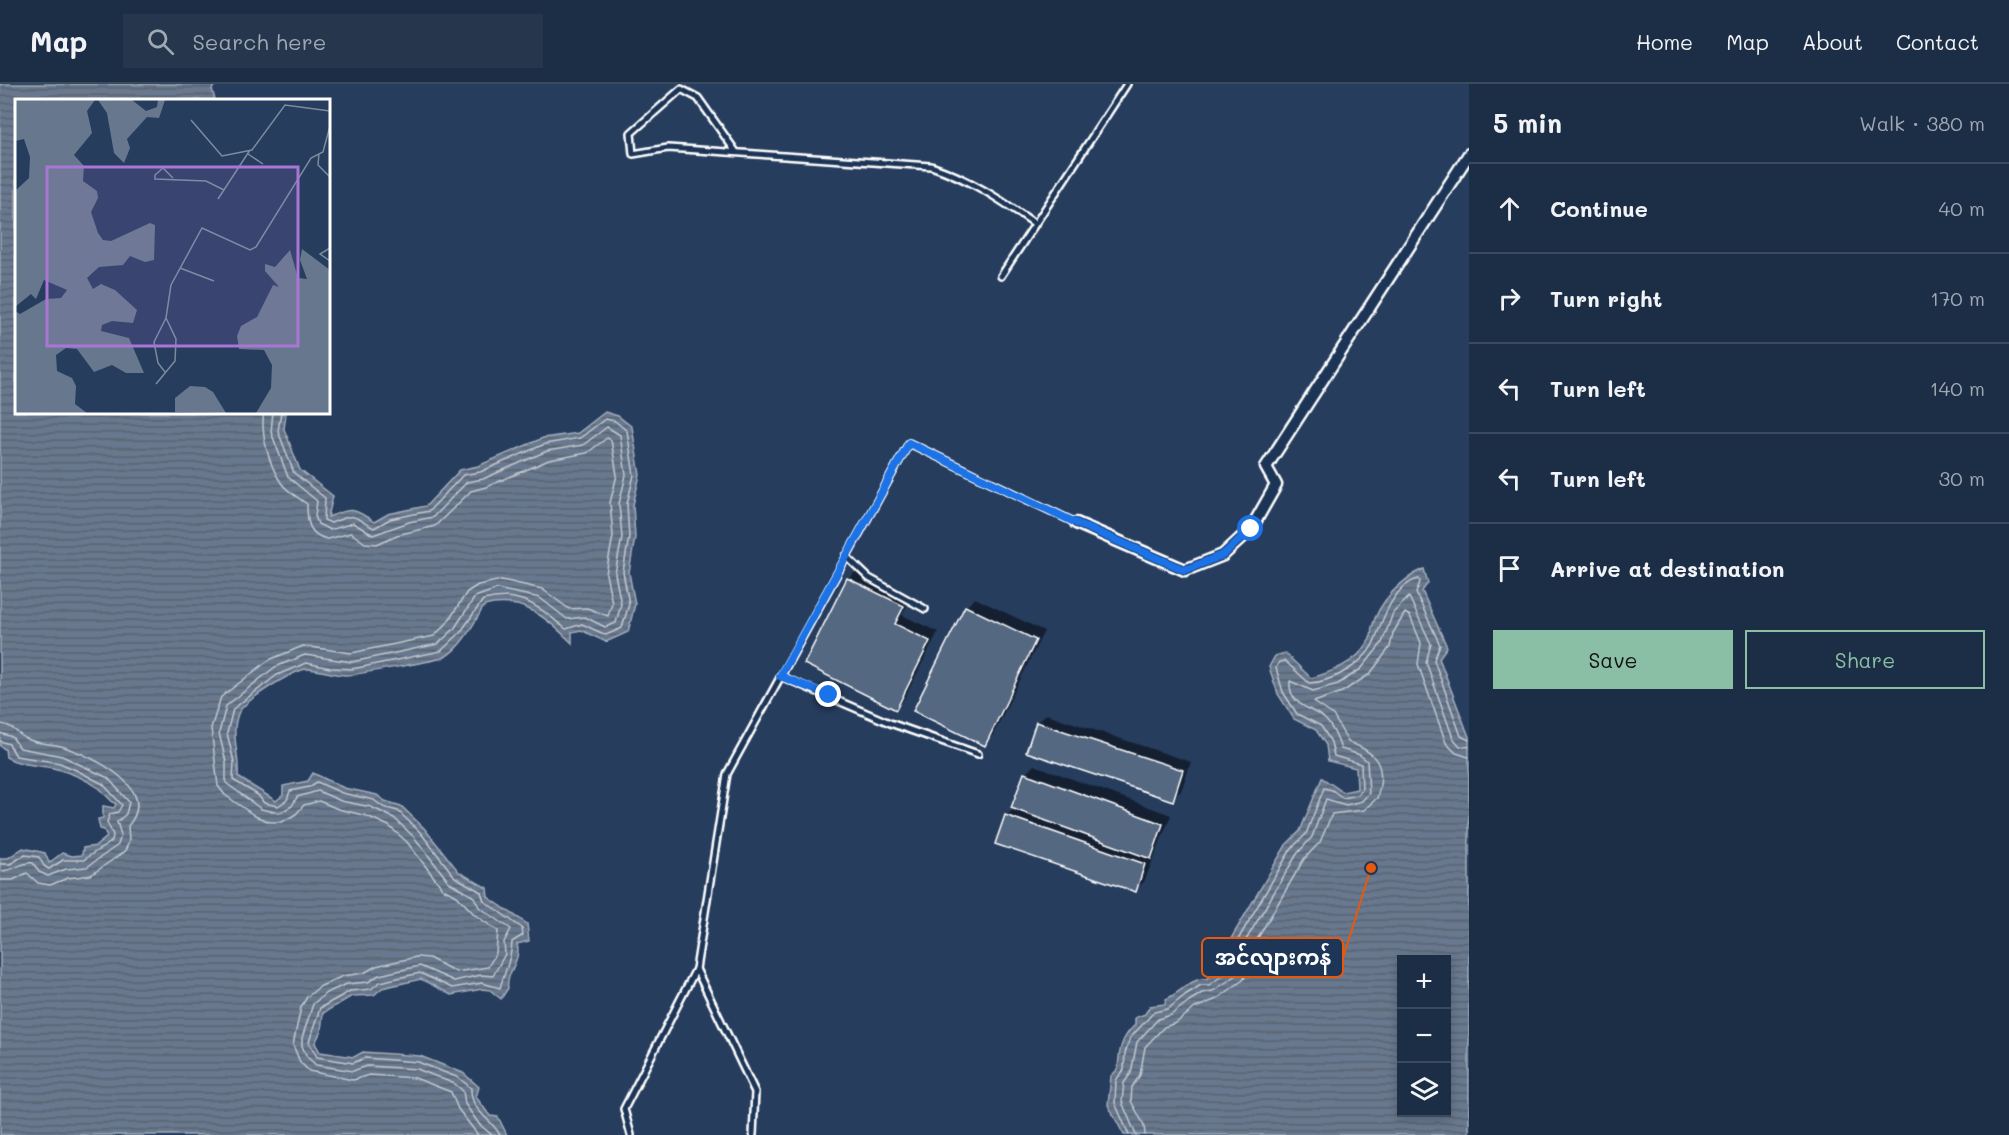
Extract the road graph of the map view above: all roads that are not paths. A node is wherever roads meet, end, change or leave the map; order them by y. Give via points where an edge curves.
1 (1127, 84) edge
2 (736, 152) junction
3 (1469, 154) edge
4 (1034, 223) junction
5 (1001, 276) dead end
6 (1076, 523) joint
7 (846, 556) junction
8 (925, 609) dead end
9 (780, 676) junction
10 (978, 754) dead end
11 (696, 969) junction
12 (631, 1135) edge
13 (753, 1135) edge

1 - 4 lane
2 - 2 lane via 668,148 633,154 631,133 681,89 698,98
2 - 4 lane via 931,166 958,175
3 - 6 street via 1266,466 1276,485 1251,529 1223,555 1185,570
4 - 5 lane
6 - 7 lane via 909,443
7 - 8 lane via 869,579
7 - 9 lane
9 - 10 lane via 890,723
9 - 11 lane via 727,774
11 - 12 lane via 624,1109
11 - 13 lane via 755,1092

